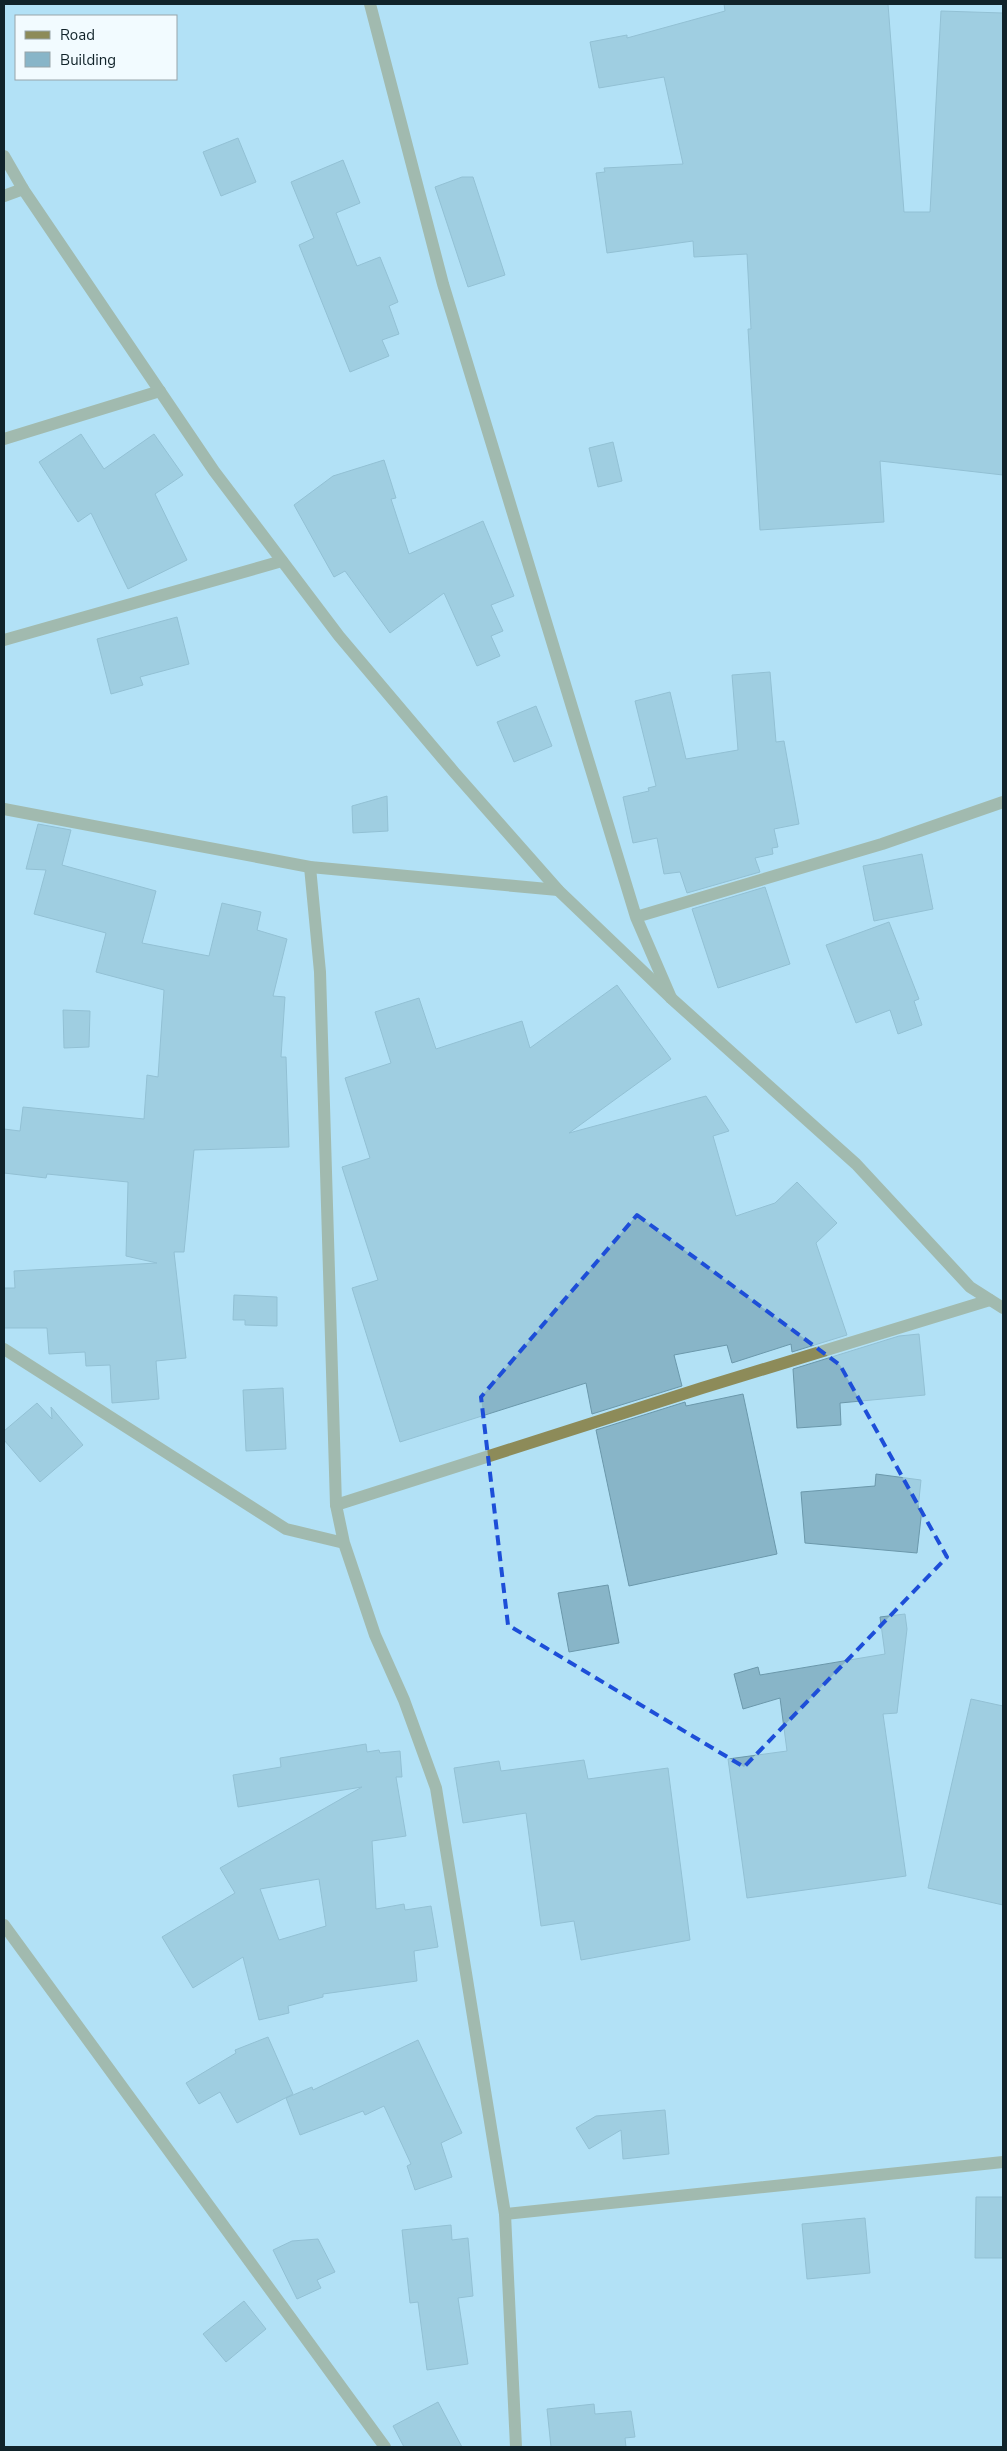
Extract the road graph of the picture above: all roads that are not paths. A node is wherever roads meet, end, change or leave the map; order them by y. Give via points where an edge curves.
1 (370, 4) edge
2 (4, 156) edge
3 (24, 190) junction
4 (4, 196) edge
5 (160, 391) junction
6 (4, 439) edge
7 (282, 561) junction
8 (4, 640) edge
9 (1003, 802) edge
10 (4, 808) edge
11 (310, 867) junction
12 (558, 890) junction
13 (636, 917) junction
14 (672, 999) junction
15 (990, 1300) junction
16 (1003, 1308) edge
17 (4, 1350) edge
18 (336, 1505) junction
19 (344, 1543) junction
20 (4, 1925) edge
21 (1003, 2162) edge
22 (505, 2214) junction
23 (385, 2447) edge
24 (516, 2447) edge

1 - 13 street via 443,284
2 - 3 street
3 - 4 street
3 - 5 street
5 - 6 street
5 - 7 street via 214,471
7 - 8 street
7 - 12 street via 338,636
9 - 13 street via 882,844
10 - 11 street
11 - 12 street
11 - 18 street via 320,972
12 - 14 street
13 - 14 street
14 - 15 street via 856,1164 970,1287
15 - 16 street
15 - 18 street
17 - 19 street via 286,1529
18 - 19 street
19 - 22 street via 375,1635 404,1700 436,1788
20 - 23 street
21 - 22 street
22 - 24 street

